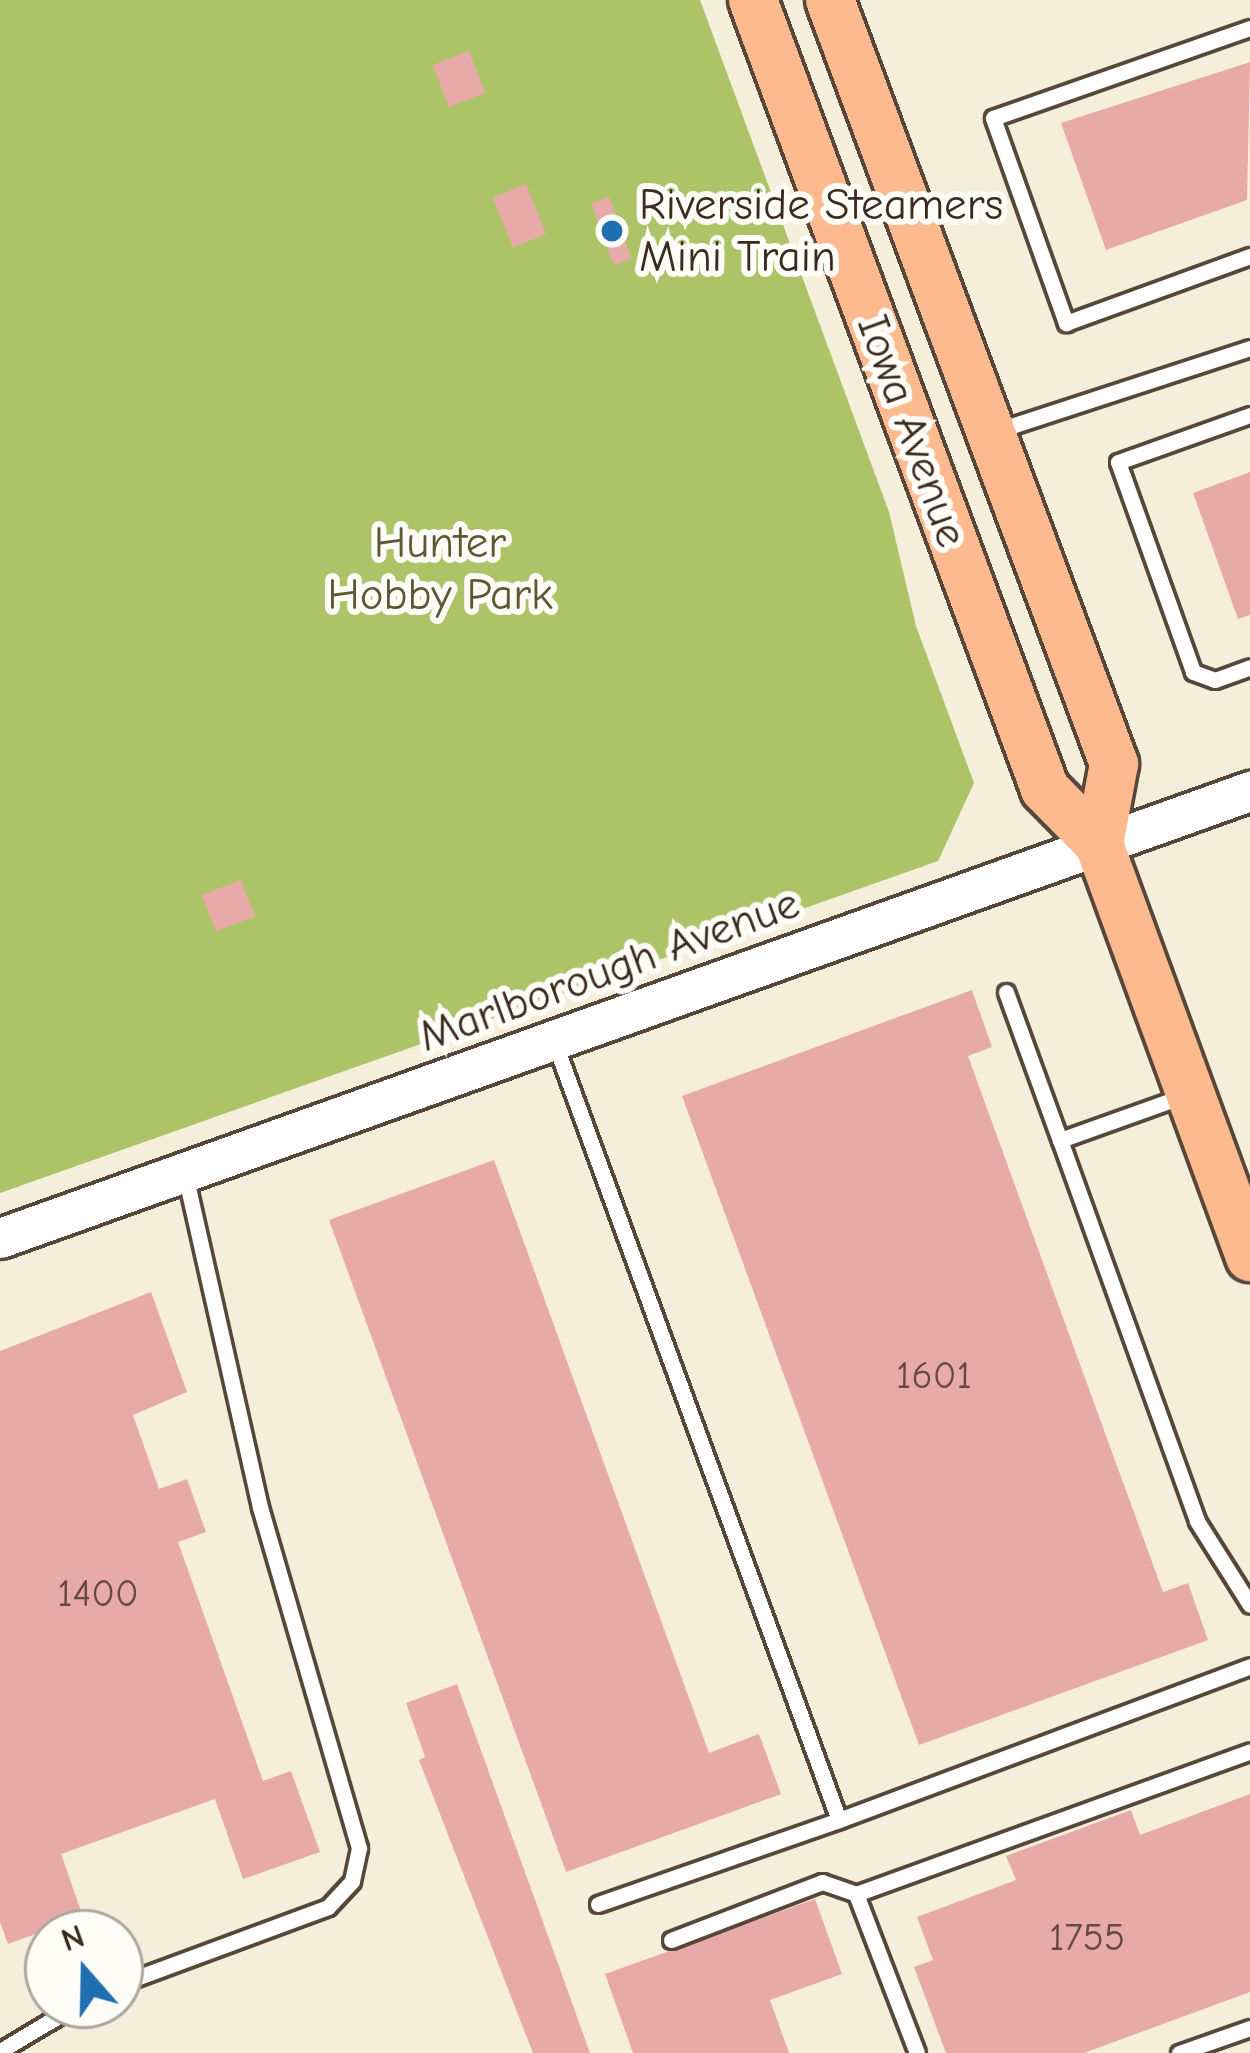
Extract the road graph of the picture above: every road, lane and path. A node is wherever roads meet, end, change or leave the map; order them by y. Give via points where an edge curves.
1 (753, 0) edge
2 (830, 0) edge
3 (1250, 28) edge
4 (1250, 256) edge
5 (1250, 348) edge
6 (1250, 415) edge
7 (990, 433) junction
8 (1250, 667) edge
9 (1250, 791) edge
10 (1099, 844) junction
11 (1006, 992) dead end
12 (554, 1041) junction
13 (1190, 1094) junction
14 (1060, 1140) junction
15 (184, 1172) junction
16 (0, 1238) edge
17 (1250, 1257) edge
18 (1250, 1605) edge
19 (1250, 1666) edge
20 (1250, 1751) edge
21 (839, 1820) junction
22 (856, 1894) junction
23 (598, 1904) dead end
24 (671, 1940) dead end
25 (144, 1975) edge
26 (1250, 2028) edge
27 (37, 2029) edge
28 (0, 2051) edge
29 (917, 2053) edge
30 (1179, 2053) edge

1 - 10 main road, Iowa Avenue via 1045,789
2 - 7 main road, Iowa Avenue
3 - 4 lane via 993,118 1066,323
5 - 7 lane
6 - 8 lane via 1118,462 1193,672 1215,680
7 - 10 main road, Iowa Avenue via 1114,764
9 - 10 street, Marlborough Avenue
10 - 12 street, Marlborough Avenue
10 - 13 main road, Iowa Avenue
11 - 14 lane
12 - 15 street, Marlborough Avenue
12 - 21 lane
13 - 14 lane
13 - 17 main road, Iowa Avenue
14 - 18 lane via 1197,1521
15 - 16 street, Marlborough Avenue
15 - 25 lane via 260,1507 359,1848 352,1881 328,1907
19 - 21 lane
20 - 22 lane
21 - 23 lane
22 - 24 lane via 822,1882
22 - 29 lane
26 - 30 lane
27 - 28 lane

